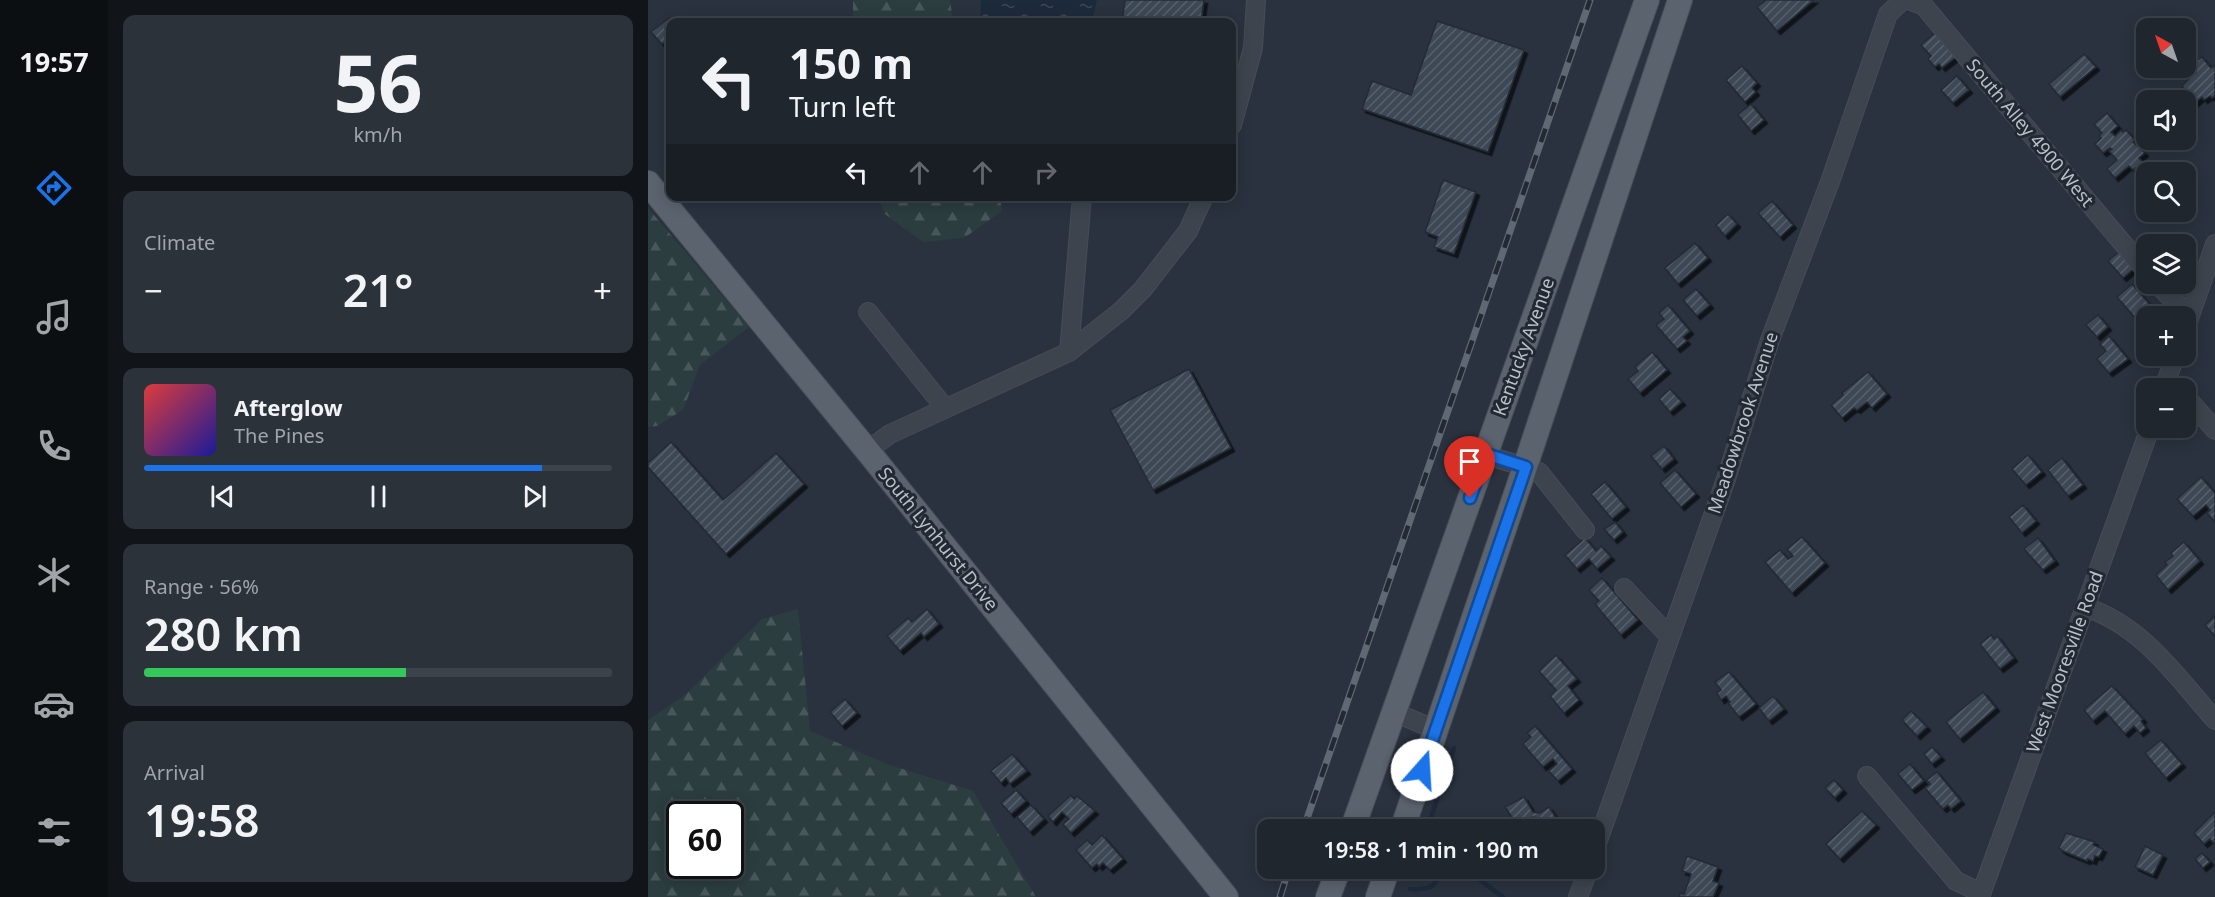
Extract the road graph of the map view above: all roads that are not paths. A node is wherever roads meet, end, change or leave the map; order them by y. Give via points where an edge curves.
1 (1256, 0) edge
2 (1647, 0) edge
3 (1680, 0) edge
4 (1903, 0) edge
5 (1909, 0) edge
6 (1236, 109) edge
7 (648, 183) edge
8 (1082, 201) edge
9 (1201, 201) edge
10 (2215, 244) edge
11 (2136, 260) edge
12 (2166, 294) edge
13 (2177, 306) edge
14 (2193, 306) edge
15 (868, 312) dead end
16 (1069, 352) junction
17 (945, 408) junction
18 (2196, 408) edge
19 (2215, 430) edge
20 (2146, 438) edge
21 (867, 451) junction
22 (1486, 454) junction
23 (1532, 470) junction
24 (1585, 530) dead end
25 (1624, 588) dead end
26 (2085, 608) junction
27 (1669, 636) junction
28 (1394, 712) junction
29 (2215, 720) edge
30 (1436, 730) junction
31 (1867, 776) dead end
32 (1356, 819) edge
33 (1406, 819) edge
34 (1605, 820) edge
35 (1335, 879) edge
36 (1384, 879) edge
37 (1585, 879) edge
38 (1330, 895) edge
39 (1981, 895) edge
40 (1226, 897) edge
41 (1378, 897) edge
42 (1578, 897) edge

1 - 6 street via 1252,48
2 - 22 main road, Kentucky Avenue
3 - 23 main road, Kentucky Avenue
4 - 27 street, Meadowbrook Avenue via 1888,14 1770,340
5 - 11 street, South Alley 4900 West via 1924,6
7 - 21 main road, South Lynhurst Drive
8 - 16 street
9 - 16 street via 1188,231 1143,289
10 - 14 street
12 - 13 street
15 - 17 street
16 - 17 street
17 - 21 street via 890,434
18 - 19 street
20 - 26 street, West Mooresville Road
21 - 40 main road, South Lynhurst Drive
22 - 23 street
22 - 28 main road, Kentucky Avenue
23 - 24 street
23 - 30 main road, Kentucky Avenue
25 - 27 street
26 - 29 street via 2121,624 2148,643
26 - 39 street, West Mooresville Road
27 - 34 street, Meadowbrook Avenue
28 - 30 street
28 - 32 main road, Kentucky Avenue
30 - 33 main road, Kentucky Avenue
31 - 39 street via 1956,880
35 - 38 main road
36 - 41 main road
37 - 42 street

